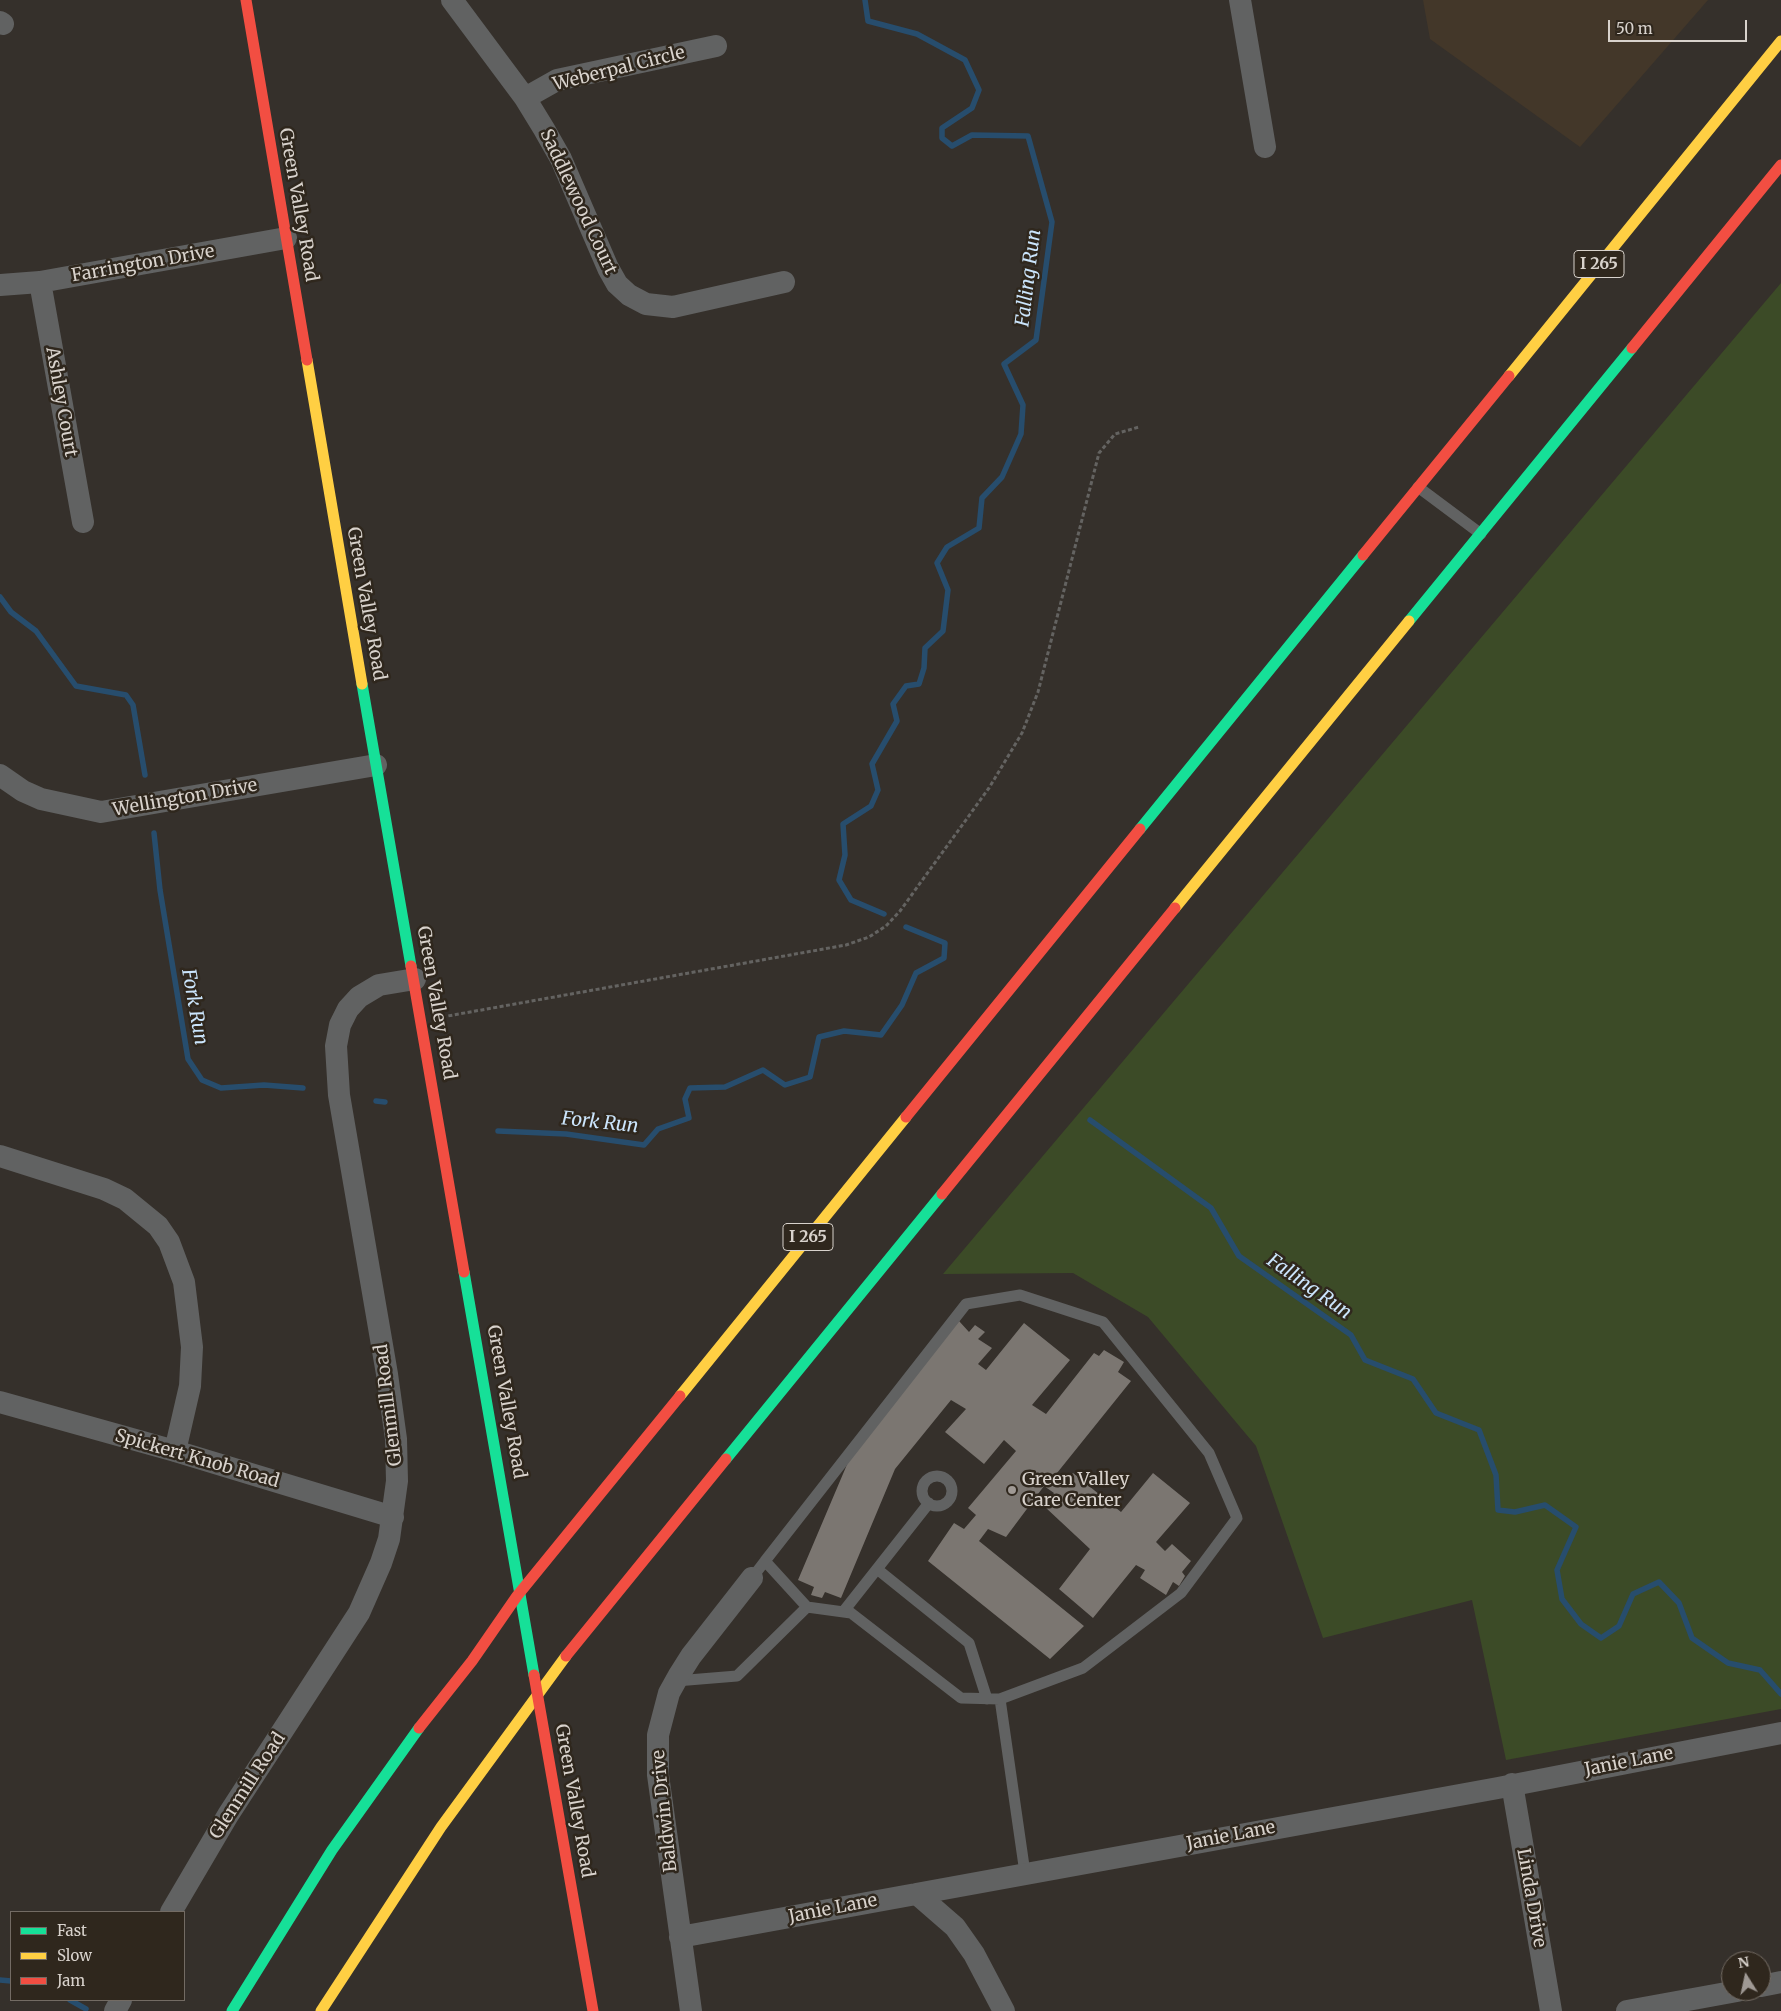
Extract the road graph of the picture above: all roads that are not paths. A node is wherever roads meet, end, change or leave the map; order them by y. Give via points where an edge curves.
1 (246, 0) edge
2 (452, 0) edge
3 (1240, 0) edge
4 (1781, 41) edge
5 (716, 46) dead end
6 (525, 98) junction
7 (1265, 147) dead end
8 (1781, 165) edge
9 (286, 238) junction
10 (40, 282) junction
11 (784, 282) dead end
12 (0, 284) edge
13 (1418, 487) junction
14 (83, 522) dead end
15 (1481, 534) junction
16 (376, 765) junction
17 (0, 775) edge
18 (415, 979) junction
19 (0, 1156) edge
20 (0, 1402) edge
21 (175, 1451) junction
22 (929, 1503) dead end
23 (393, 1517) junction
24 (876, 1569) junction
25 (758, 1570) junction
26 (807, 1607) junction
27 (843, 1612) junction
28 (676, 1681) junction
29 (987, 1699) junction
30 (1000, 1700) junction
31 (1781, 1733) edge
32 (1512, 1784) junction
33 (1025, 1874) junction
34 (918, 1894) junction
35 (172, 1911) edge
36 (680, 1937) junction
37 (1721, 1994) edge
38 (232, 2011) edge
39 (321, 2011) edge
40 (593, 2011) edge
41 (691, 2011) edge
42 (1004, 2011) edge
43 (1551, 2011) edge
44 (1627, 2011) edge

1 - 9 main road, Green Valley Road
2 - 6 street, Saddlewood Court
3 - 7 street
4 - 13 main road, I 265
5 - 6 street, Weberpal Circle via 557,80
6 - 11 street, Saddlewood Court via 561,159 616,284 629,295 646,304 673,307
8 - 15 main road
9 - 10 street, Farrington Drive
9 - 16 main road, Green Valley Road
10 - 12 street, Farrington Drive
10 - 14 street, Ashley Court
13 - 15 lane
13 - 38 main road, I 265 via 517,1596 332,1850
15 - 39 main road via 570,1650 441,1827
16 - 17 street, Wellington Drive via 101,812 41,800
16 - 18 main road, Green Valley Road
18 - 23 street, Glenmill Road via 379,985 359,997 344,1017 336,1046 339,1095 396,1439 397,1481
18 - 40 main road, Green Valley Road
19 - 21 street via 104,1189 125,1199 158,1226 169,1242 184,1282 192,1347 190,1386
20 - 21 street, Spickert Knob Road
21 - 23 street, Spickert Knob Road
22 - 24 lane
23 - 35 street, Glenmill Road via 381,1563 359,1613 228,1815
24 - 27 lane
24 - 29 lane via 969,1643
25 - 26 lane
25 - 28 street, Baldwin Drive via 691,1656
25 - 30 lane via 966,1304 1020,1295 1103,1322 1209,1453 1237,1518 1181,1594 1083,1668
26 - 27 lane
26 - 28 lane via 737,1676
27 - 29 lane via 851,1614 961,1698
28 - 36 street, Baldwin Drive via 662,1714 657,1755
29 - 30 lane
30 - 33 lane
31 - 32 street, Janie Lane
32 - 33 street, Janie Lane
32 - 43 street, Linda Drive
33 - 34 street, Janie Lane
34 - 36 street, Janie Lane
34 - 42 street via 955,1927 974,1954
36 - 41 street, Baldwin Drive
37 - 44 street

